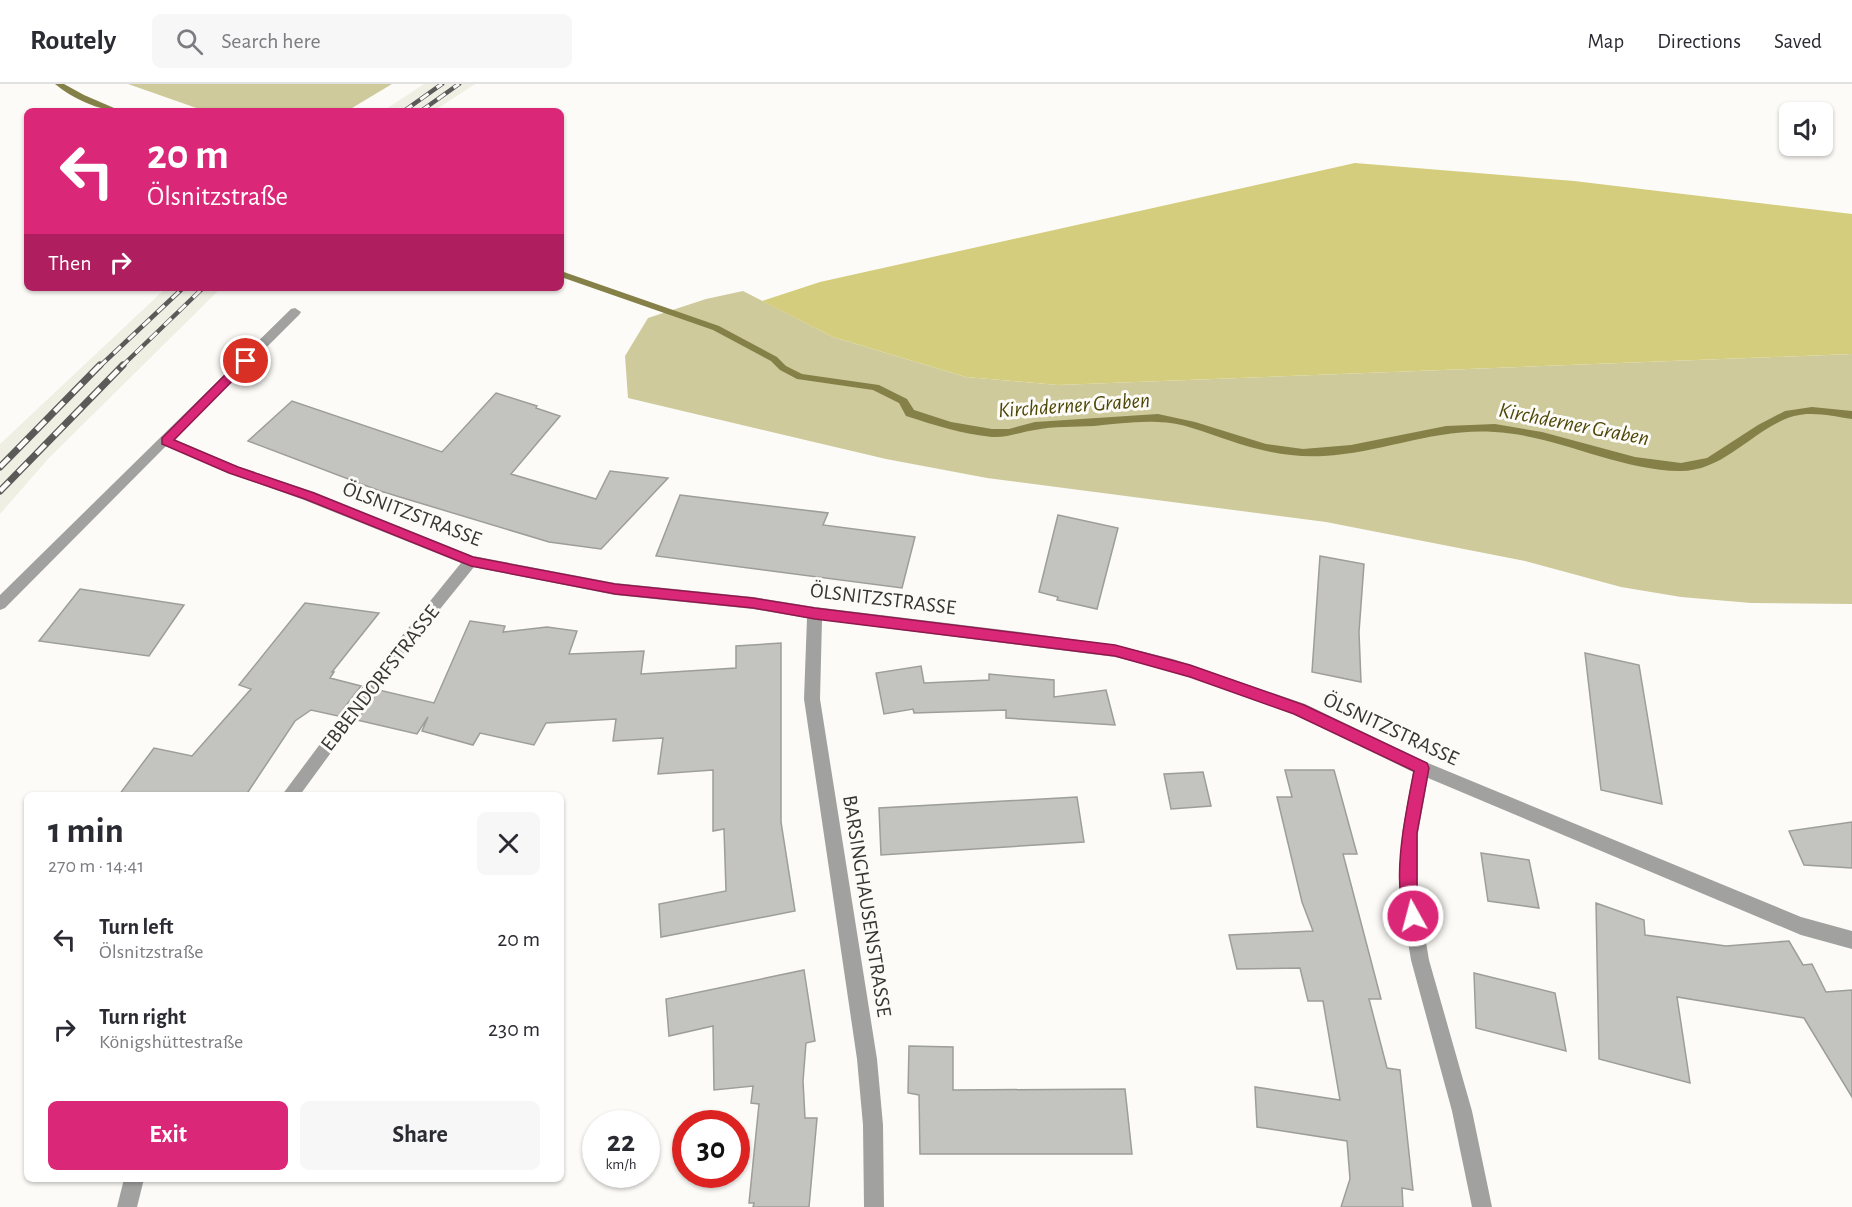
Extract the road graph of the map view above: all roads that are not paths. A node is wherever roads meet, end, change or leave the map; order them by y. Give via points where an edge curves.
1 (295, 312) dead end
2 (166, 441) junction
3 (471, 561) junction
4 (0, 604) edge
5 (815, 613) junction
6 (1422, 768) junction
7 (292, 792) edge
8 (1852, 940) edge
9 (133, 1182) edge
10 (127, 1207) edge
11 (874, 1207) edge
12 (1482, 1207) edge

1 - 2 street
2 - 3 street, ÖLSNITZSTRASSE
2 - 4 street
3 - 5 street, ÖLSNITZSTRASSE via 615,589
3 - 7 street, EBBENDORFSTRASSE
5 - 6 street, ÖLSNITZSTRASSE via 1115,651 1161,662 1299,709
5 - 11 street, BARSINGHAUSENSTRASSE via 812,699 867,1059
6 - 8 street, ÖLSNITZSTRASSE via 1801,926
6 - 12 street via 1410,833 1409,895 1420,960 1462,1111
9 - 10 street

